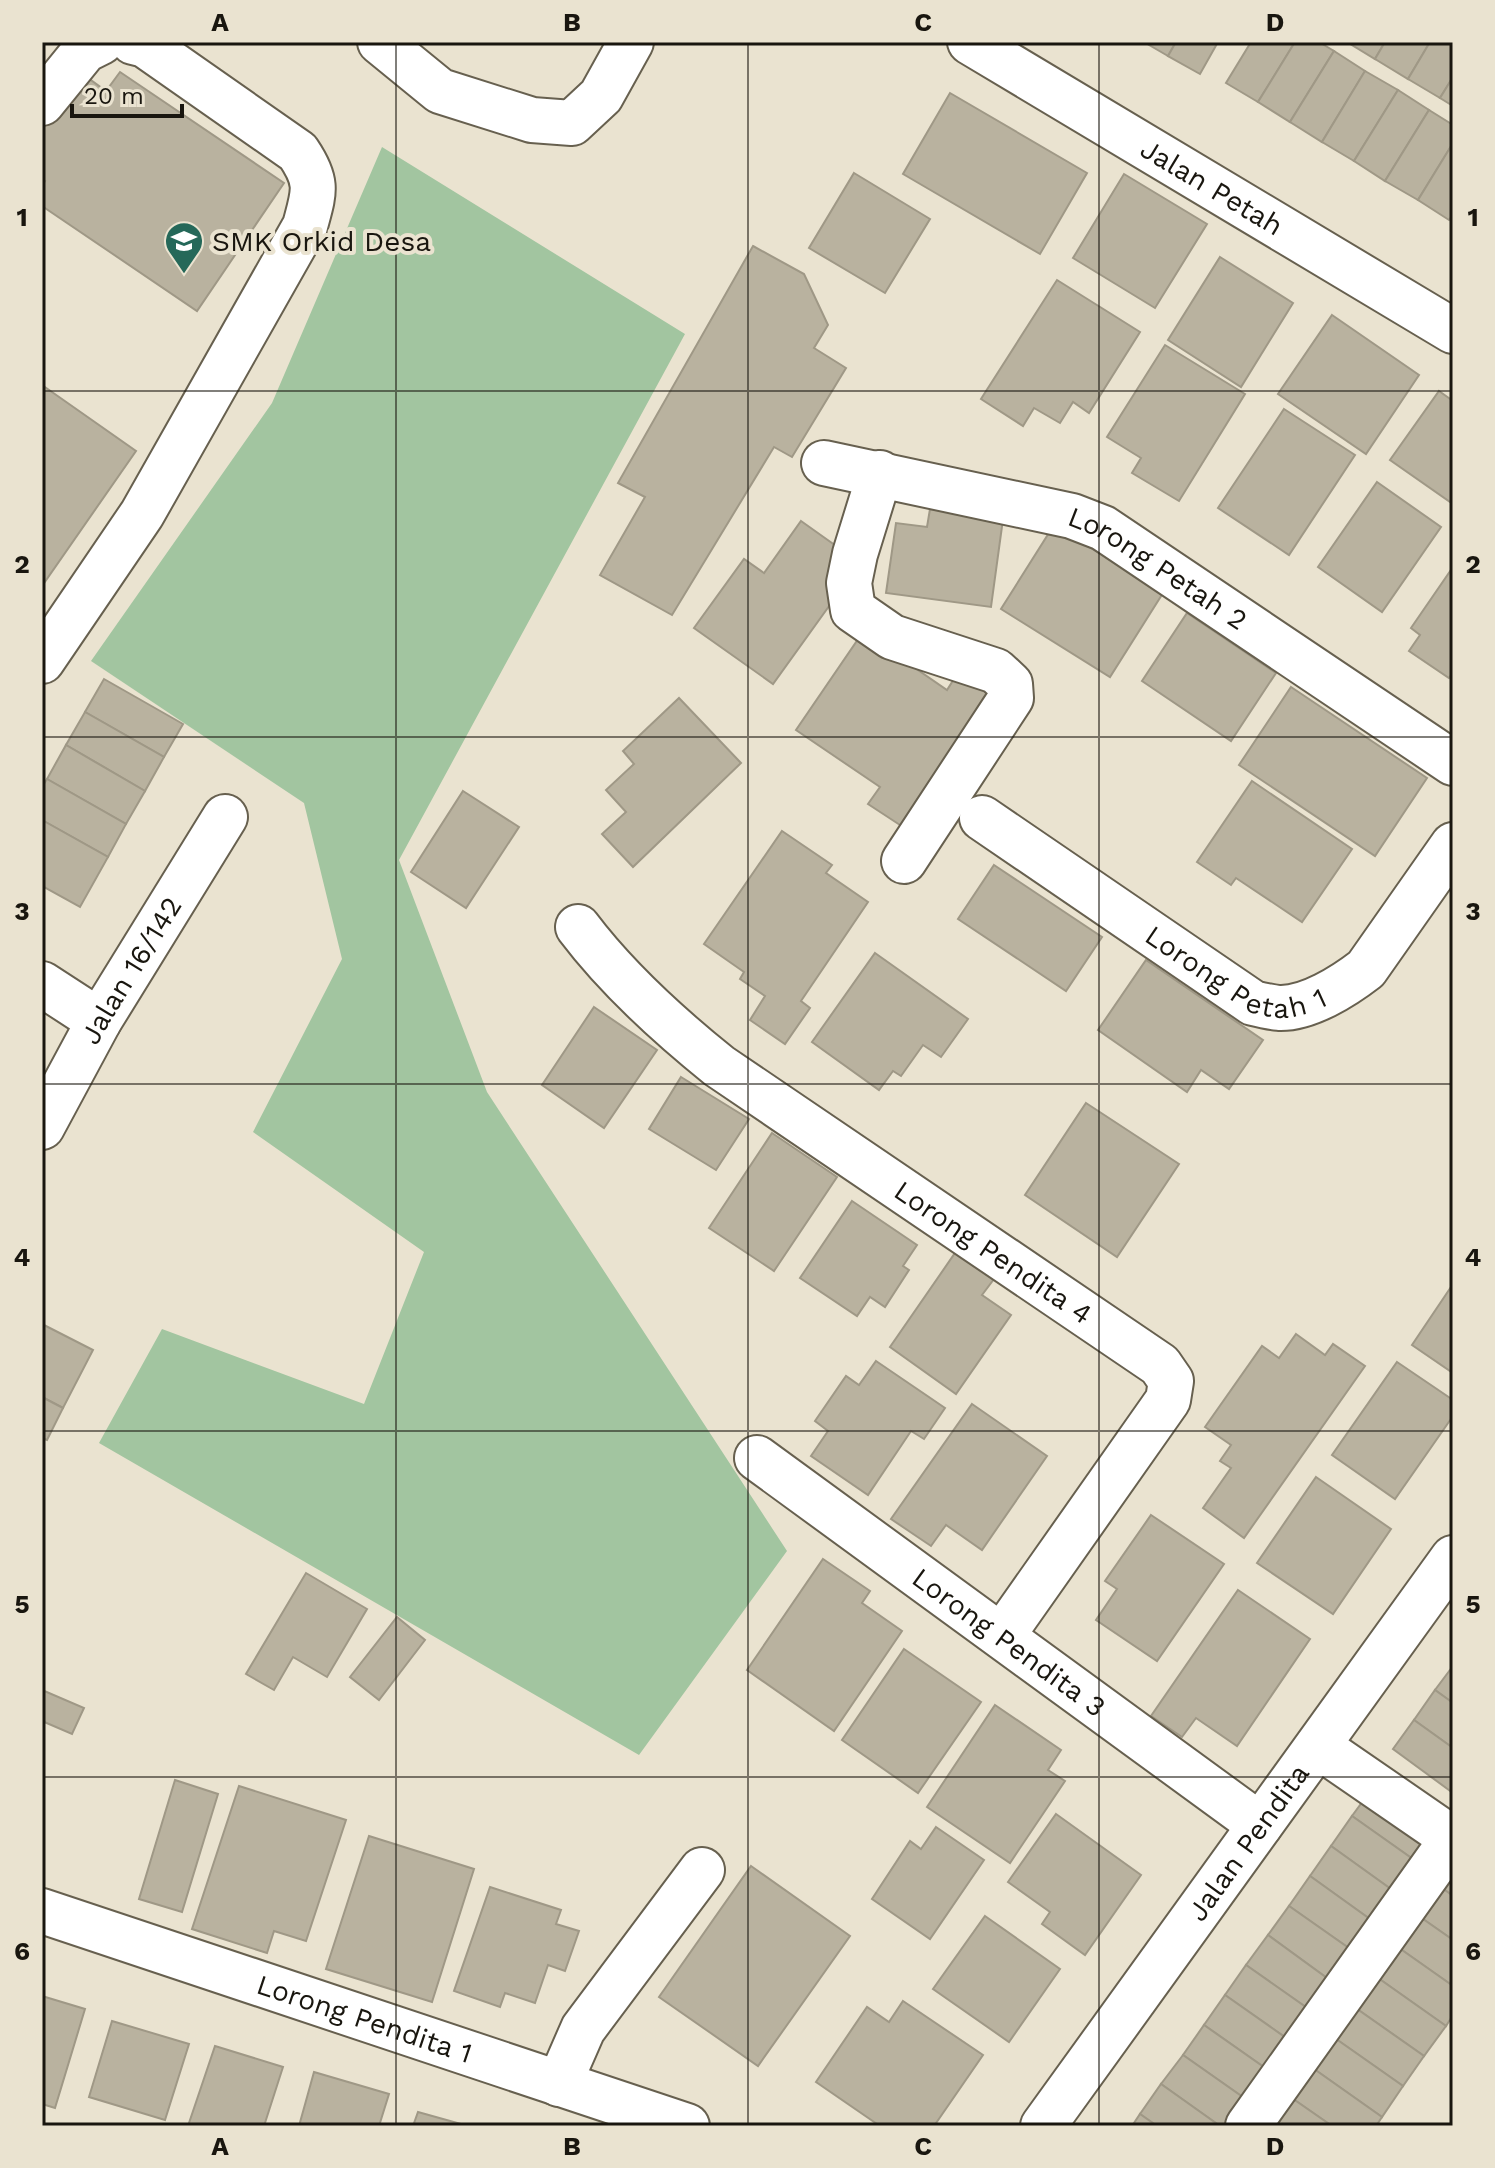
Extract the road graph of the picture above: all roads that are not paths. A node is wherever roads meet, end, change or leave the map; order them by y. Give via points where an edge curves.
1 (101, 42) edge
2 (133, 42) edge
3 (380, 42) edge
4 (631, 42) edge
5 (970, 42) edge
6 (51, 75) edge
7 (1450, 323) edge
8 (824, 463) dead end
9 (880, 473) junction
10 (42, 661) edge
11 (1453, 763) edge
12 (225, 817) dead end
13 (982, 818) dead end
14 (1453, 845) edge
15 (904, 861) dead end
16 (578, 927) dead end
17 (42, 984) edge
18 (99, 1021) junction
19 (42, 1127) edge
20 (757, 1458) dead end
21 (1453, 1558) edge
22 (1002, 1636) junction
23 (1318, 1746) junction
24 (1260, 1825) junction
25 (1453, 1839) edge
26 (702, 1870) dead end
27 (42, 1911) edge
28 (559, 2084) junction
29 (687, 2126) edge
30 (1043, 2126) edge
31 (1248, 2126) edge

1 - 6 street
2 - 10 street via 145,45 298,152 311,171 315,190 305,226 142,514
3 - 4 street via 440,91 532,120 572,123 601,96
5 - 7 street, Jalan Petah
8 - 9 street, Lorong Petah 2
9 - 11 street, Lorong Petah 2 via 1072,516 1103,528
9 - 15 street via 849,583 853,610 892,637 996,671 1010,684 1011,698
12 - 18 street, Jalan 16/142
13 - 14 street, Lorong Petah 1 via 1253,1003 1281,1008 1308,1002 1366,969
16 - 22 street, Lorong Pendita 4 via 681,1036 719,1066 1160,1365 1171,1381 1168,1400
17 - 18 street
18 - 19 street, Jalan 16/142
20 - 22 street, Lorong Pendita 3
21 - 23 street, Jalan Pendita
22 - 24 street, Lorong Pendita 3
23 - 24 street, Jalan Pendita
23 - 25 street
24 - 30 street, Jalan Pendita
25 - 31 street
26 - 28 street via 583,2029
27 - 28 street, Lorong Pendita 1
28 - 29 street, Lorong Pendita 1

